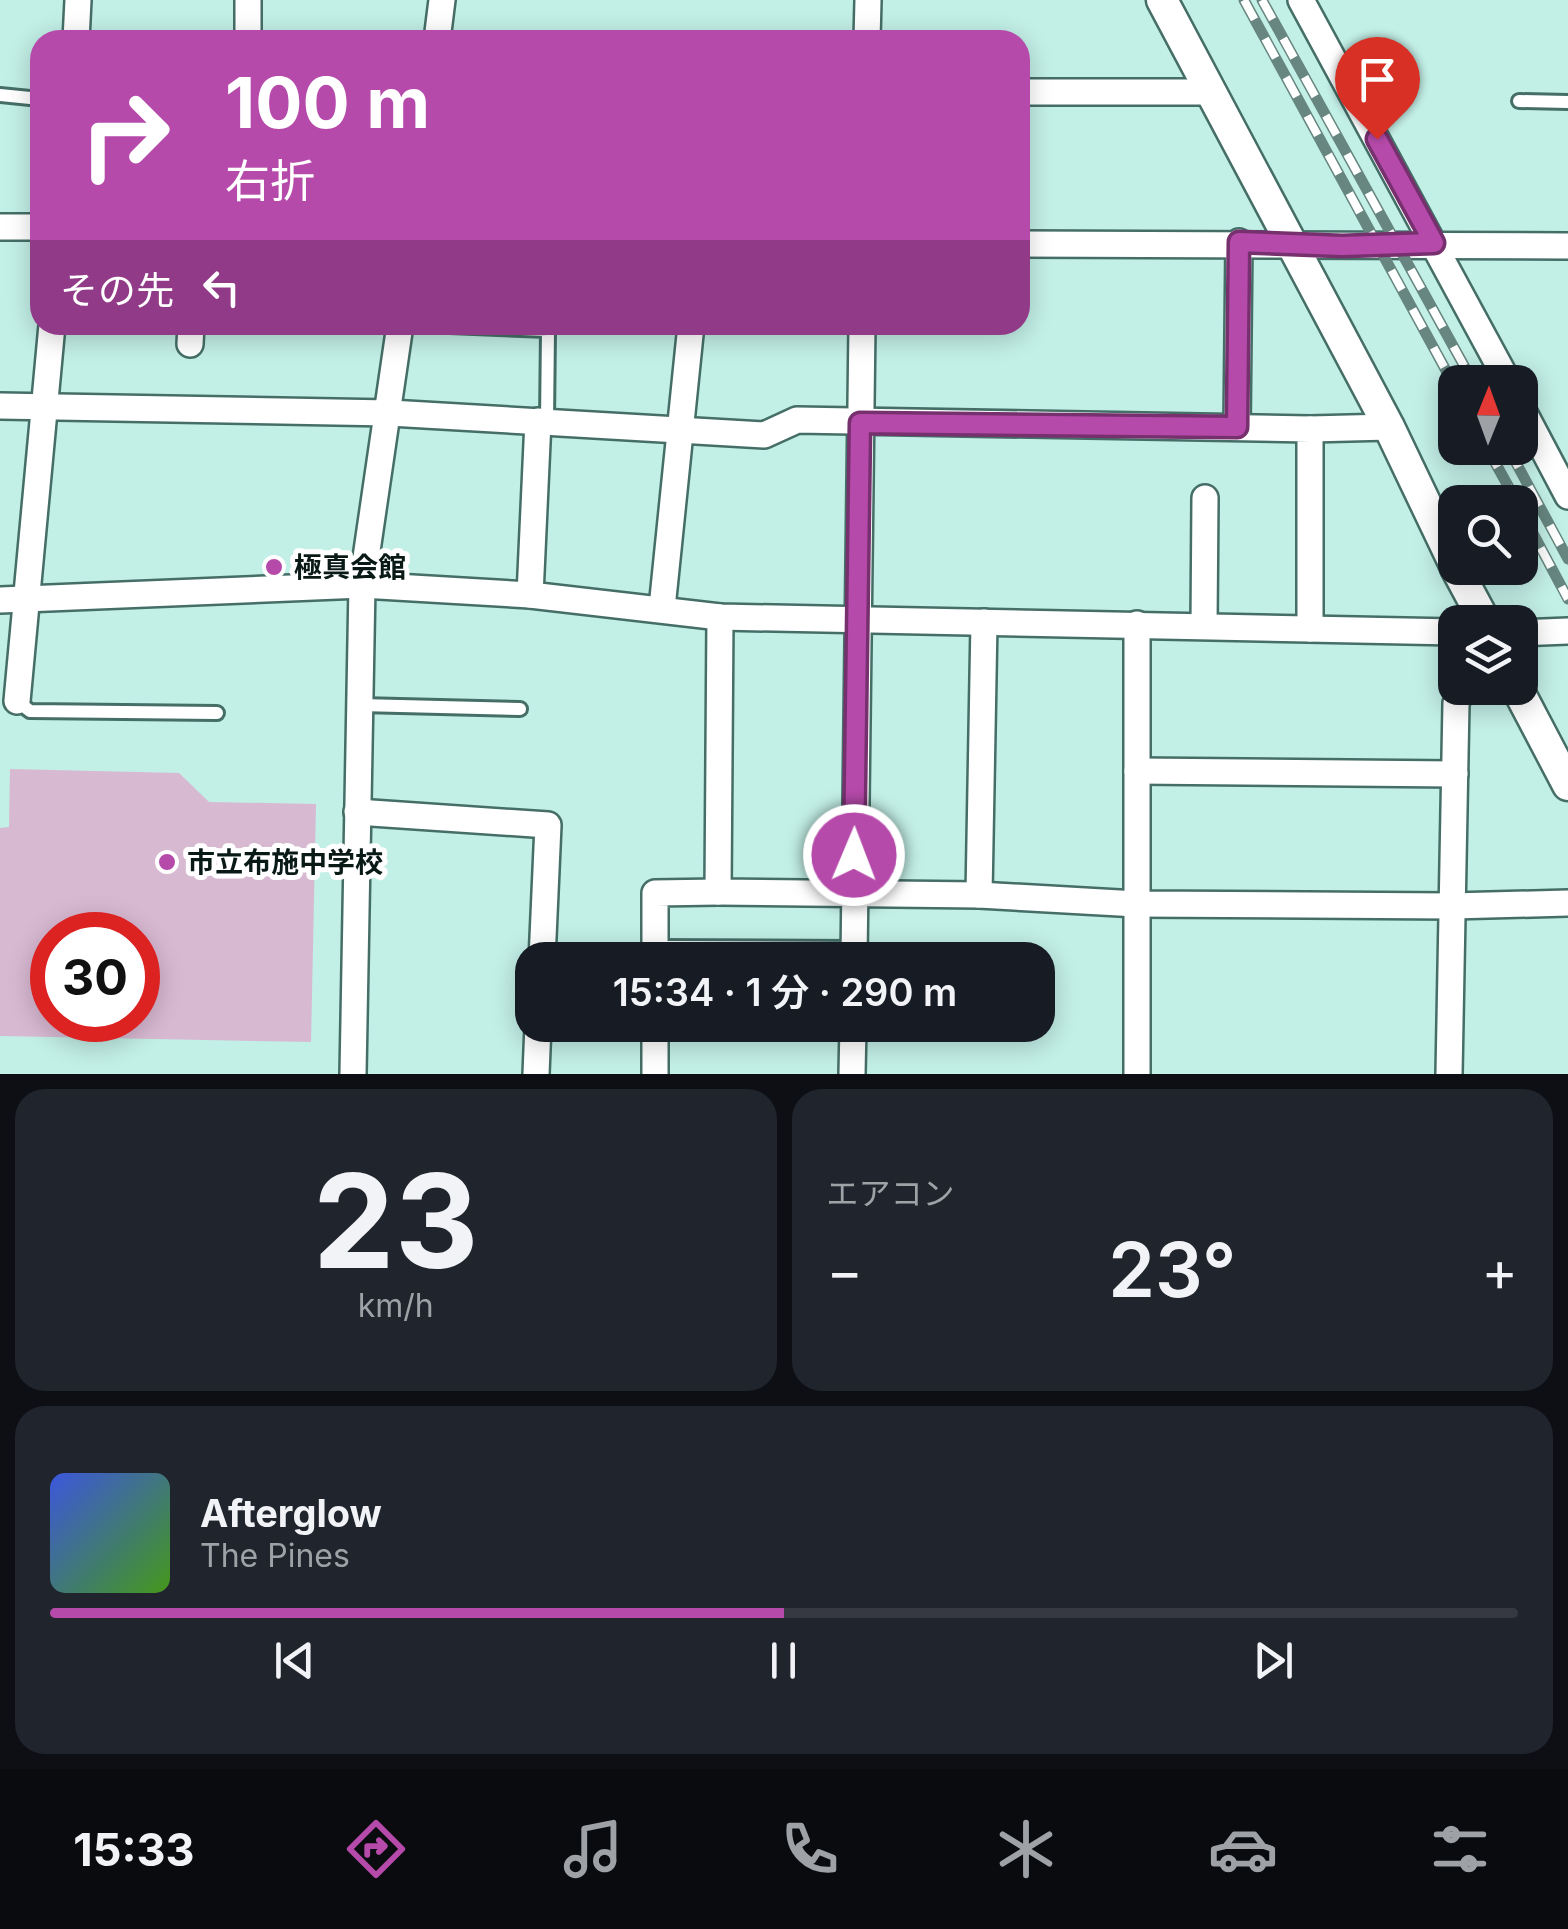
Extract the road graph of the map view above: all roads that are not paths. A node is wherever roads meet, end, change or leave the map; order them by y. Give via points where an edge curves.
1 (78, 0) edge
2 (248, 0) edge
3 (442, 0) edge
4 (868, 0) edge
5 (1162, 0) edge
6 (1301, 0) edge
7 (76, 30) edge
8 (248, 30) edge
9 (438, 30) edge
10 (867, 30) edge
11 (1030, 92) edge
12 (1212, 92) junction
13 (0, 95) edge
14 (30, 98) edge
15 (1519, 101) dead end
16 (1568, 102) edge
17 (30, 226) edge
18 (0, 227) edge
19 (1239, 242) junction
20 (1434, 243) junction
21 (1030, 244) edge
22 (1293, 244) junction
23 (1568, 246) edge
24 (51, 335) edge
25 (399, 335) edge
26 (548, 335) edge
27 (691, 335) edge
28 (862, 335) edge
29 (1499, 365) edge
30 (42, 405) junction
31 (0, 406) edge
32 (390, 413) junction
33 (542, 421) junction
34 (860, 423) junction
35 (1237, 427) junction
36 (682, 428) junction
37 (1388, 428) junction
38 (1310, 429) junction
39 (1538, 439) edge
40 (1568, 496) edge
41 (1204, 498) dead end
42 (1438, 529) edge
43 (362, 585) junction
44 (530, 595) junction
45 (13, 599) edge
46 (662, 608) junction
47 (720, 617) junction
48 (856, 620) junction
49 (984, 622) junction
50 (1137, 624) junction
51 (1204, 625) junction
52 (1310, 628) junction
53 (1568, 631) edge
54 (1438, 632) edge
55 (1538, 632) edge
56 (17, 701) joint
57 (360, 705) junction
58 (1456, 705) edge
59 (1526, 705) edge
60 (520, 708) dead end
61 (216, 713) dead end
62 (1137, 771) junction
63 (1454, 774) junction
64 (1568, 786) edge
65 (357, 812) junction
66 (718, 892) junction
67 (854, 894) junction
68 (979, 895) junction
69 (1568, 903) edge
70 (1137, 904) junction
71 (1452, 906) junction
72 (543, 942) edge
73 (655, 942) edge
74 (854, 942) edge
75 (537, 1042) edge
76 (655, 1042) edge
77 (853, 1042) edge
78 (353, 1074) edge
79 (536, 1074) edge
80 (655, 1074) edge
81 (852, 1074) edge
82 (1136, 1074) edge
83 (1449, 1074) edge

1 - 7 street
2 - 8 street
3 - 9 street
4 - 10 street
5 - 12 street
6 - 20 street
11 - 12 street
12 - 22 street
13 - 14 lane
15 - 16 lane
17 - 18 street
19 - 21 street
19 - 22 street
19 - 35 street
20 - 22 street
20 - 23 street
20 - 29 street
22 - 37 street
24 - 30 street
25 - 32 street
26 - 33 lane
27 - 36 street
28 - 34 street
30 - 31 street
30 - 32 street
30 - 45 street
32 - 33 street
32 - 43 street
33 - 36 street
33 - 44 street
34 - 35 street
34 - 36 street via 797,420 764,434
34 - 48 street
35 - 38 street
36 - 46 street
37 - 38 street
37 - 42 street
38 - 52 street
39 - 40 street
41 - 51 street
43 - 44 street
43 - 45 street
43 - 57 street
44 - 46 street
45 - 56 street
46 - 47 street
47 - 48 street
47 - 66 street
48 - 49 street
48 - 67 street
49 - 50 street
49 - 68 street
50 - 51 street
50 - 62 street
51 - 52 street
52 - 54 street
53 - 55 street
56 - 61 lane via 30,711
57 - 60 lane
57 - 65 street
58 - 63 street
59 - 64 street
62 - 63 street
62 - 70 street
63 - 71 street
65 - 72 street via 548,825
65 - 78 street
66 - 67 street
66 - 73 street via 654,893
67 - 68 street
67 - 74 street
68 - 70 street
69 - 71 street
70 - 71 street
70 - 82 street
71 - 83 street
75 - 79 street
76 - 80 street
77 - 81 street

